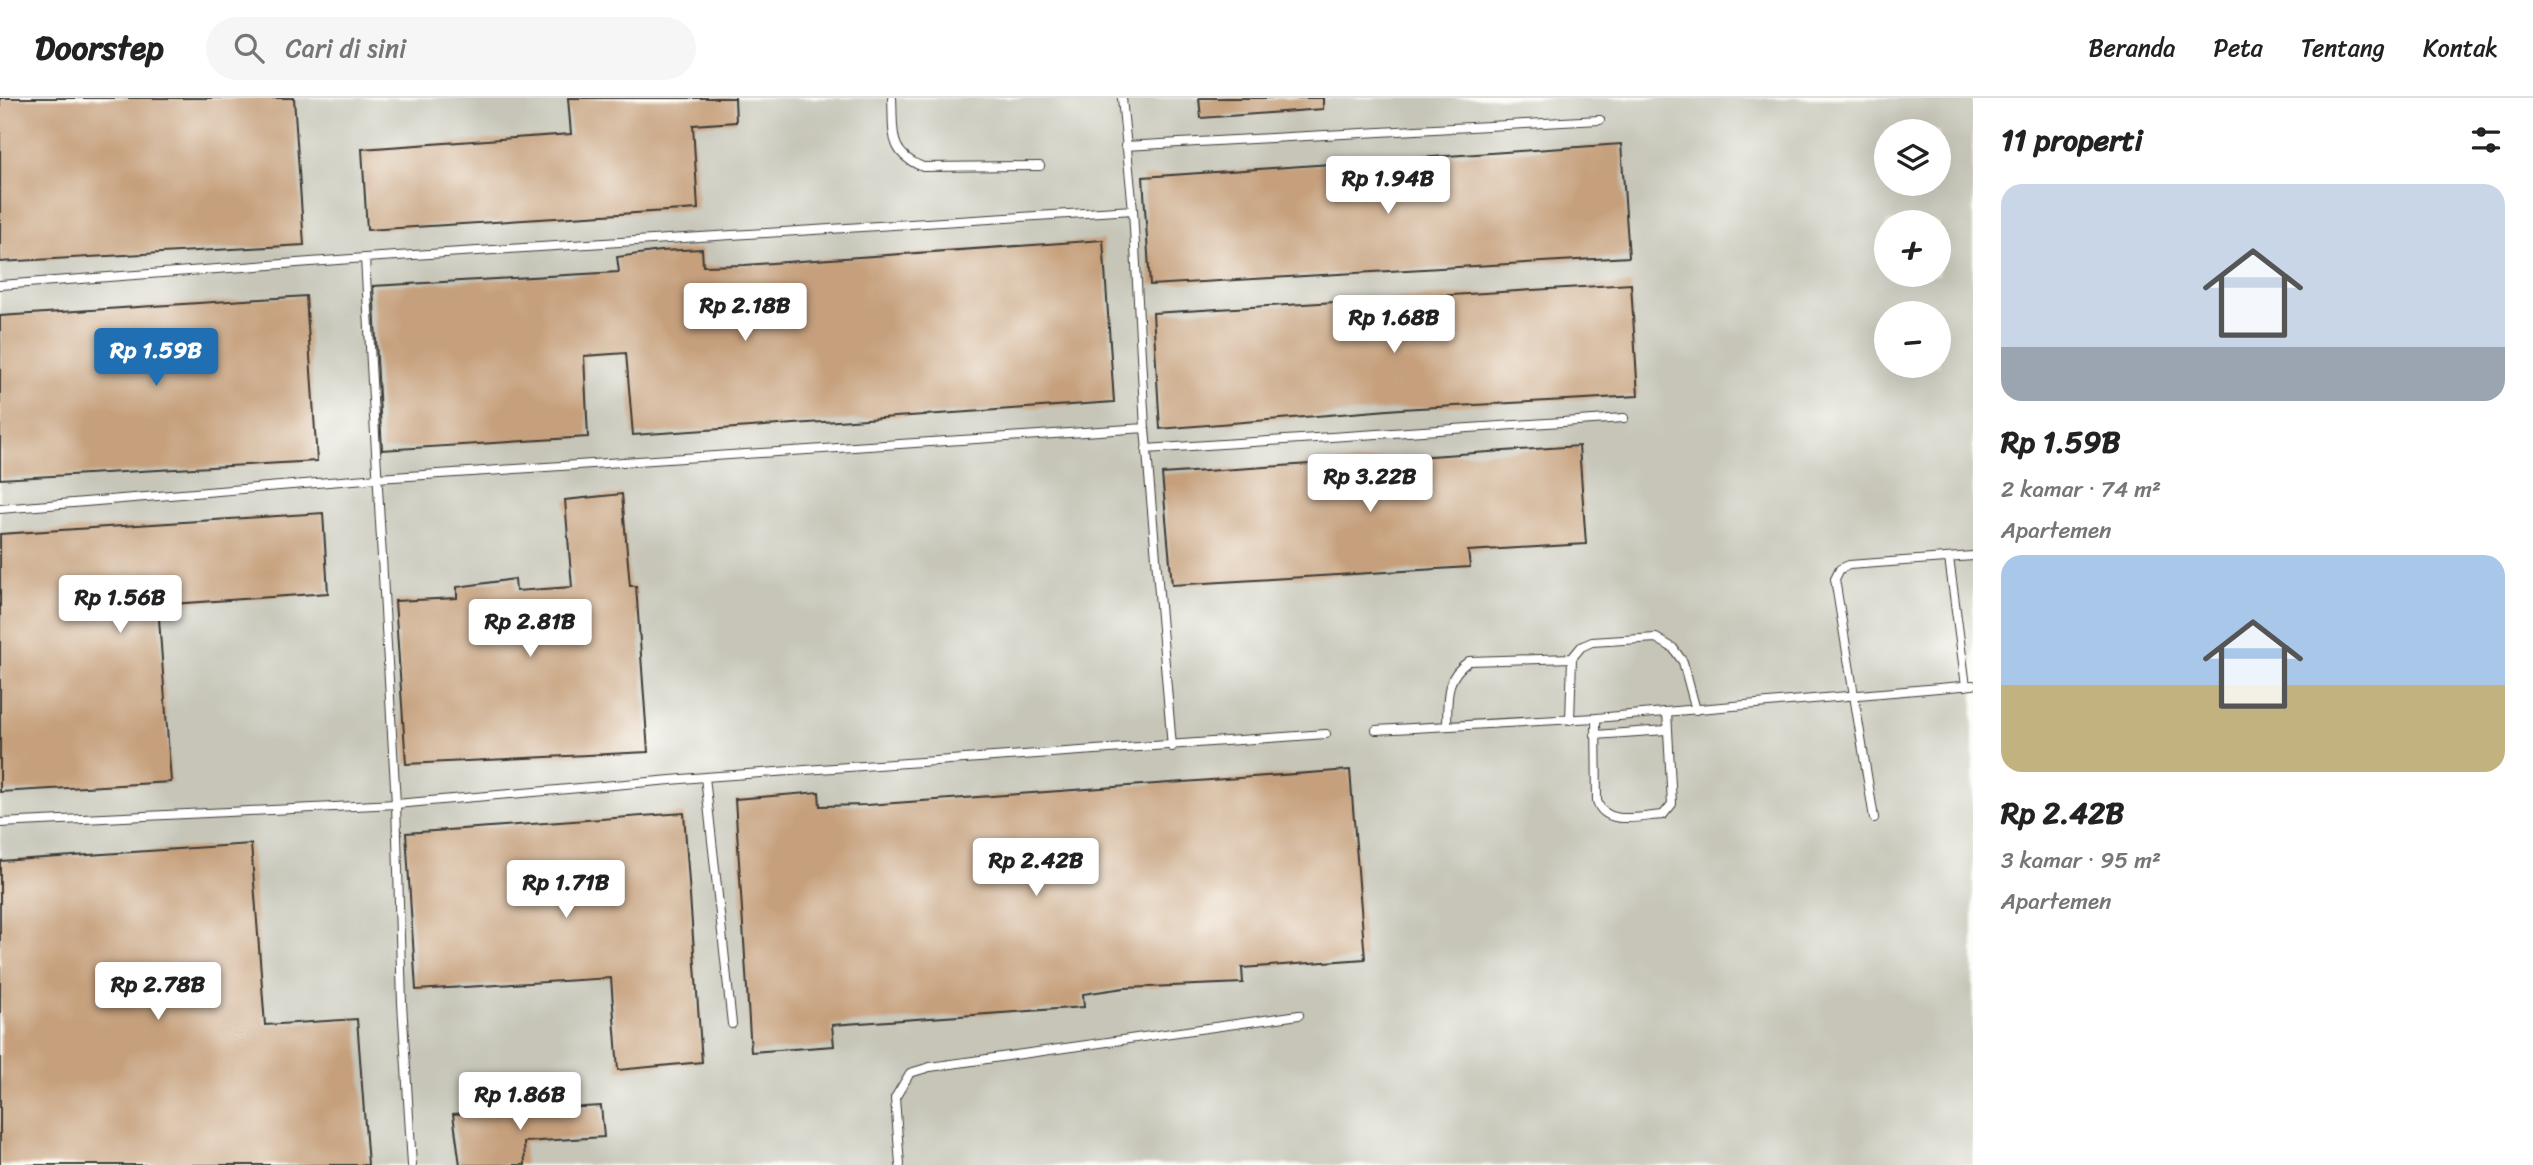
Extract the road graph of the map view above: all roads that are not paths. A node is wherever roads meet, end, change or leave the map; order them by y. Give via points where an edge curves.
1 (892, 98) edge
2 (1122, 98) edge
3 (1600, 120) dead end
4 (1125, 146) junction
5 (1040, 166) dead end
6 (1133, 210) junction
7 (365, 258) junction
8 (0, 285) edge
9 (1624, 418) dead end
10 (1144, 428) junction
11 (1146, 449) junction
12 (378, 478) junction
13 (0, 509) edge
14 (1973, 556) edge
15 (1949, 558) junction
16 (1572, 658) junction
17 (1969, 685) edge
18 (1855, 696) junction
19 (1696, 710) junction
20 (1667, 712) junction
21 (1596, 718) junction
22 (1570, 720) junction
23 (1447, 726) junction
24 (1376, 730) dead end
25 (1666, 730) junction
26 (1326, 734) dead end
27 (1595, 735) junction
28 (1172, 747) junction
29 (705, 777) junction
30 (396, 804) junction
31 (1874, 818) dead end
32 (0, 823) edge
33 (1299, 1015) dead end
34 (732, 1024) dead end
35 (412, 1165) edge
36 (900, 1165) edge

1 - 5 lane via 894,138 907,161 923,167
2 - 4 lane
3 - 4 lane
4 - 6 lane
6 - 7 lane
6 - 10 lane
7 - 8 lane
7 - 12 lane
9 - 11 lane
10 - 11 lane
10 - 12 lane
11 - 28 lane
12 - 13 lane
12 - 30 lane
14 - 15 lane
15 - 17 lane
15 - 18 lane via 1840,569 1836,579
16 - 19 lane via 1592,642 1656,638 1673,648 1683,662
16 - 22 lane
16 - 23 lane via 1469,661 1448,684
17 - 18 lane
18 - 19 lane
18 - 31 lane
19 - 20 lane
20 - 21 lane
20 - 25 lane
21 - 22 lane
21 - 27 lane
22 - 23 lane
23 - 24 lane
25 - 27 lane
25 - 27 lane via 1672,804 1667,813 1650,816 1610,818 1602,813 1597,802
26 - 28 lane
28 - 29 lane
29 - 30 lane
29 - 34 lane
30 - 32 lane
30 - 35 lane
33 - 36 lane via 910,1073 895,1098

